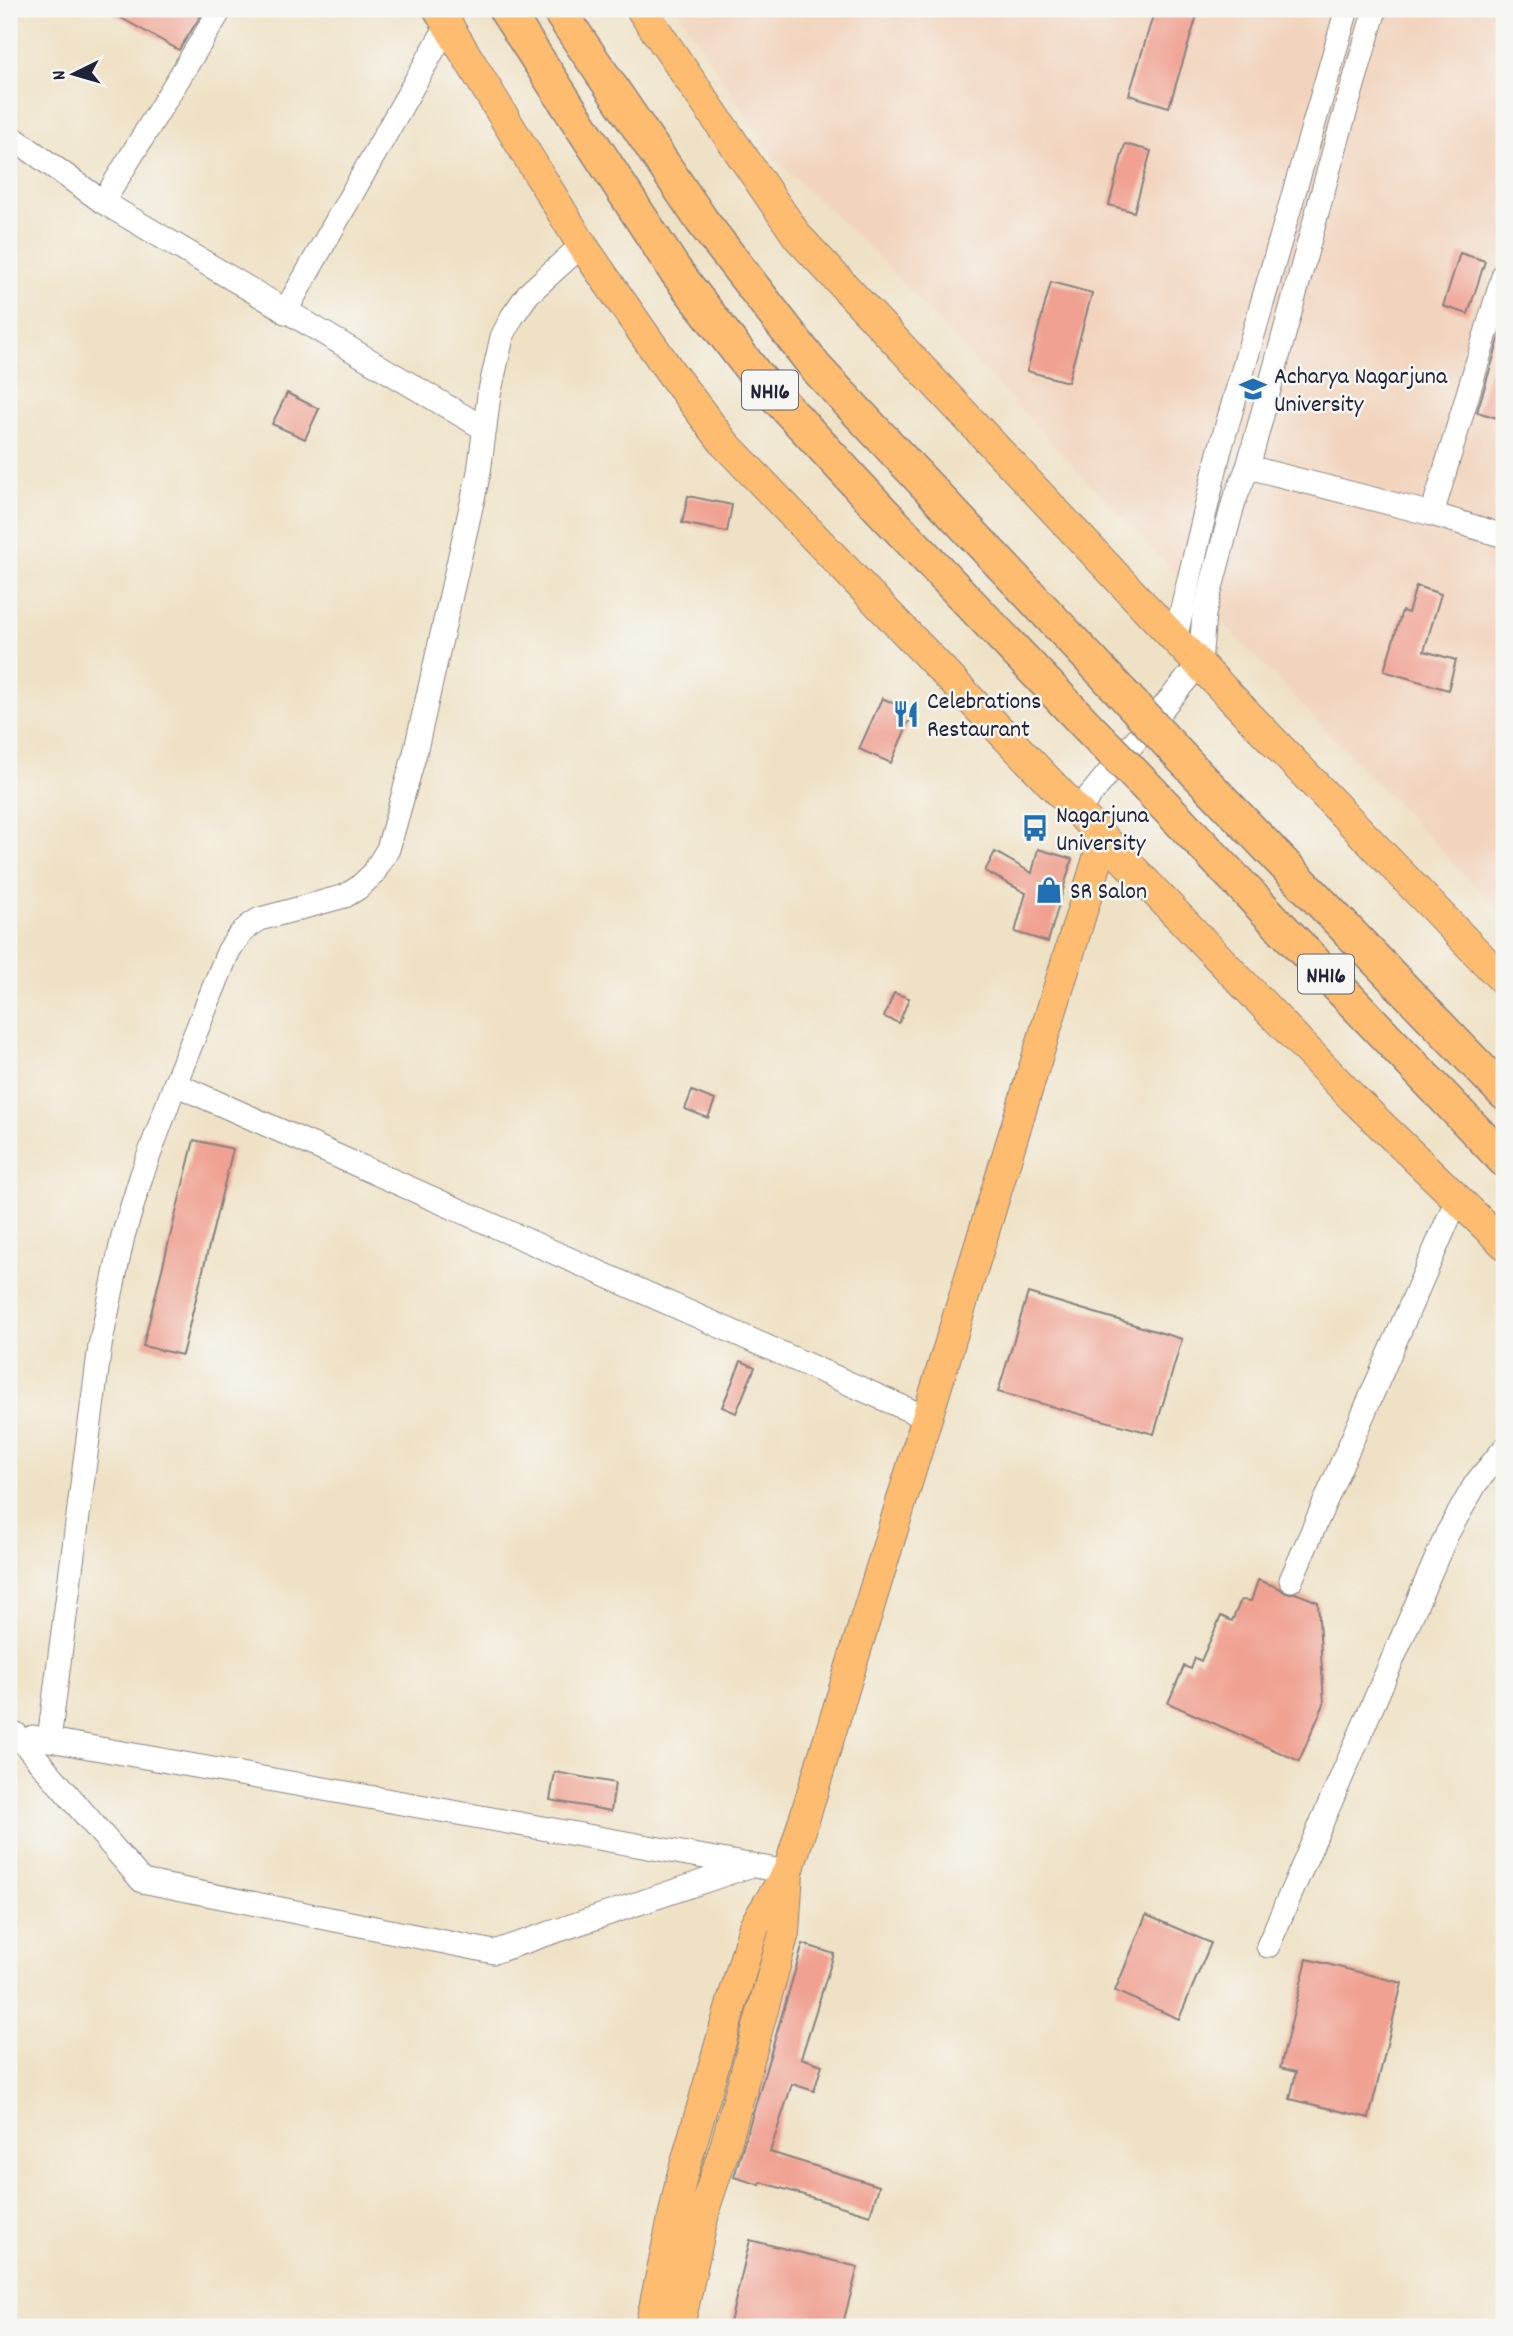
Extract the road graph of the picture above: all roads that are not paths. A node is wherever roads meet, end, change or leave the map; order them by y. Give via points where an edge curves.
1 (221, 9) edge
2 (505, 9) edge
3 (558, 9) edge
4 (640, 9) edge
5 (1347, 9) edge
6 (1375, 9) edge
7 (443, 16) edge
8 (9, 135) edge
9 (103, 202) junction
10 (582, 245) junction
11 (1504, 273) edge
12 (285, 312) junction
13 (485, 429) junction
14 (1248, 467) junction
15 (1432, 514) junction
16 (1504, 536) edge
17 (1175, 639) junction
18 (1200, 663) junction
19 (1077, 811) junction
20 (1104, 839) junction
21 (1504, 981) edge
22 (175, 1084) junction
23 (1504, 1093) edge
24 (1504, 1160) edge
25 (1457, 1199) junction
26 (1504, 1244) edge
27 (927, 1418) junction
28 (1504, 1449) edge
29 (1291, 1580) dead end
30 (12, 1733) edge
31 (49, 1740) junction
32 (752, 1865) junction
33 (788, 1872) junction
34 (1268, 1946) dead end
35 (650, 2327) edge
36 (679, 2327) edge

1 - 9 street
2 - 24 highway, NH16, bridge via 674,269 755,374
3 - 23 highway, NH16, bridge via 702,221 816,368
4 - 17 main road via 798,237
5 - 17 street via 1219,453
6 - 14 street
7 - 10 main road
7 - 12 street
8 - 9 street
9 - 12 street
10 - 13 street via 528,294 512,317 496,359
10 - 19 main road via 725,444
11 - 15 street
12 - 13 street
13 - 22 street via 427,699 388,849 373,874 345,896 261,919 238,936
14 - 15 street
14 - 18 street via 1234,501 1207,603
15 - 16 street
17 - 18 main road
18 - 19 street
18 - 21 main road
19 - 20 main road
20 - 25 main road via 1353,1098
20 - 27 main road
22 - 27 street
22 - 31 street via 123,1236 100,1346
25 - 26 main road
25 - 29 street
27 - 33 main road
28 - 34 street via 1476,1483 1447,1534
30 - 31 street
30 - 32 street via 142,1881 494,1952
31 - 32 street
32 - 33 street
33 - 35 main road via 754,1926 681,2180
33 - 36 main road via 784,1933 706,2204

